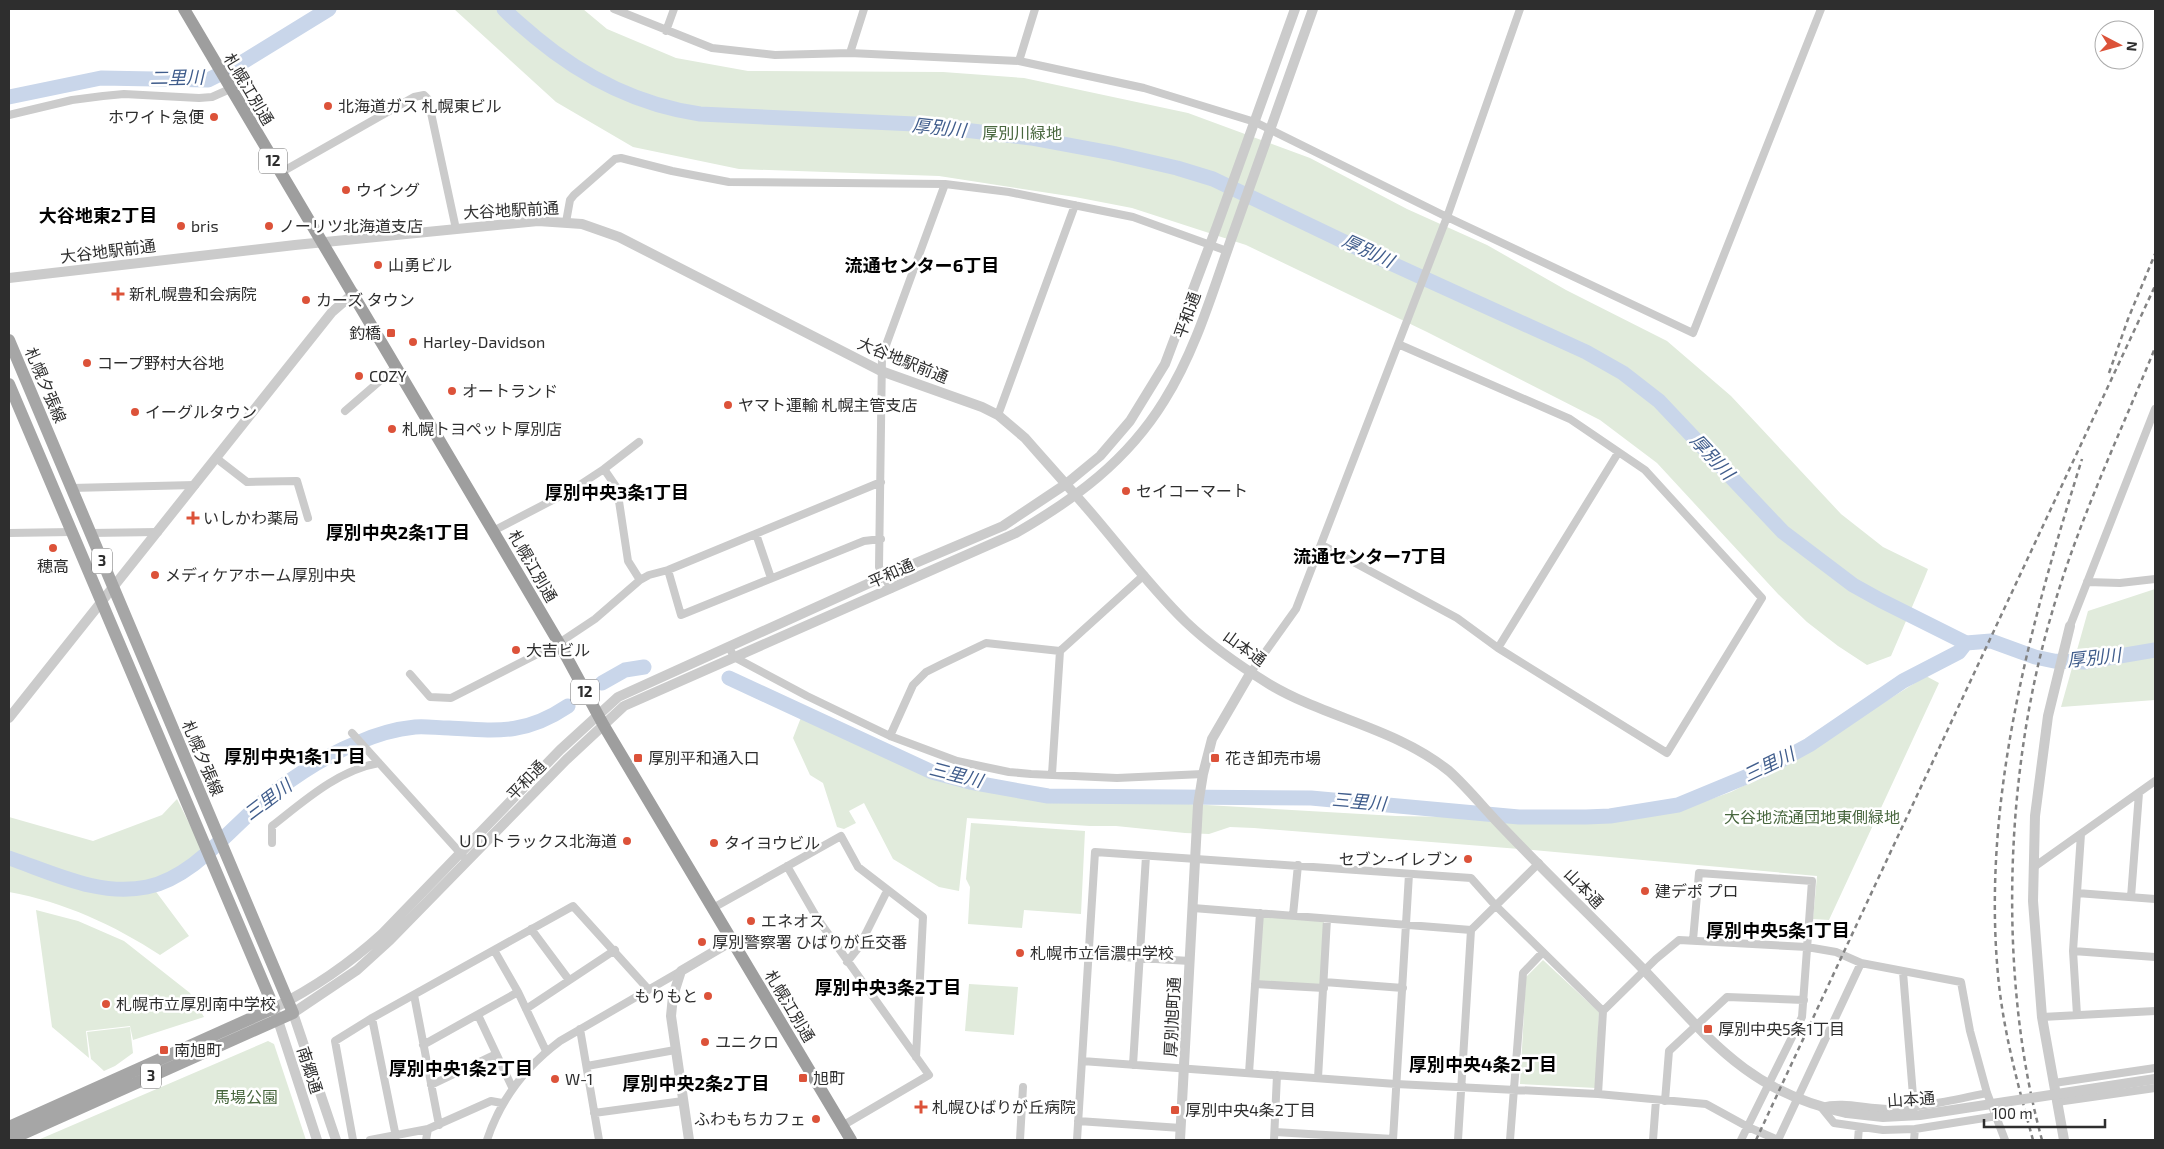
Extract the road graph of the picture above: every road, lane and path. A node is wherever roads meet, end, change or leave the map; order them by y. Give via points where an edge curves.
1 (184, 9) edge
2 (614, 9) edge
3 (674, 9) edge
4 (864, 9) edge
5 (1035, 9) edge
6 (1295, 9) edge
7 (1313, 9) edge
8 (1520, 9) edge
9 (1821, 9) edge
10 (666, 31) junction
11 (850, 53) junction
12 (1018, 61) junction
13 (227, 85) junction
14 (9, 115) edge
15 (1255, 122) junction
16 (1270, 130) junction
17 (280, 173) junction
18 (945, 184) junction
19 (1075, 205) junction
20 (1447, 217) junction
21 (566, 222) junction
22 (456, 229) junction
23 (322, 242) junction
24 (1210, 244) junction
25 (1227, 251) junction
26 (9, 278) edge
27 (354, 294) junction
28 (9, 340) edge
29 (1398, 344) junction
30 (396, 367) junction
31 (881, 371) junction
32 (9, 384) edge
33 (2155, 409) edge
34 (344, 412) dead end
35 (998, 415) junction
36 (639, 442) dead end
37 (1618, 453) junction
38 (216, 458) junction
39 (604, 469) junction
40 (881, 482) junction
41 (1066, 484) junction
42 (195, 485) junction
43 (71, 488) junction
44 (1076, 496) junction
45 (308, 518) dead end
46 (493, 530) junction
47 (72, 532) junction
48 (158, 532) junction
49 (9, 533) edge
50 (90, 533) junction
51 (756, 534) junction
52 (880, 539) junction
53 (1322, 544) junction
54 (668, 570) junction
55 (2155, 570) edge
56 (1144, 575) junction
57 (885, 576) junction
58 (771, 578) junction
59 (2154, 579) edge
60 (640, 580) junction
61 (2087, 582) junction
62 (112, 586) junction
63 (891, 589) junction
64 (101, 600) junction
65 (2070, 626) joint
66 (559, 643) junction
67 (729, 647) junction
68 (1498, 648) junction
69 (1060, 651) junction
70 (734, 657) junction
71 (1251, 672) junction
72 (410, 674) dead end
73 (9, 718) edge
74 (601, 721) junction
75 (354, 734) dead end
76 (890, 736) junction
77 (379, 763) junction
78 (1052, 774) junction
79 (1203, 774) junction
80 (2155, 781) edge
81 (2139, 793) junction
82 (2081, 834) junction
83 (272, 844) dead end
84 (460, 852) junction
85 (1146, 856) junction
86 (1195, 859) junction
87 (468, 861) junction
88 (1539, 863) junction
89 (1298, 865) junction
90 (787, 866) junction
91 (2034, 867) junction
92 (1409, 874) junction
93 (887, 890) junction
94 (2077, 893) junction
95 (2131, 897) junction
96 (2155, 899) edge
97 (1495, 904) junction
98 (713, 908) junction
99 (1193, 908) junction
100 (1260, 913) junction
101 (1293, 915) junction
102 (1327, 919) junction
103 (1406, 925) junction
104 (531, 929) junction
105 (1471, 930) junction
106 (1693, 940) junction
107 (732, 941) junction
108 (1806, 947) junction
109 (494, 950) junction
110 (615, 950) junction
111 (2073, 951) junction
112 (1543, 952) junction
113 (1088, 955) junction
114 (2155, 957) edge
115 (1140, 958) junction
116 (1190, 961) junction
117 (847, 962) junction
118 (1862, 962) junction
119 (681, 971) junction
120 (1645, 971) junction
121 (1903, 972) junction
122 (569, 980) junction
123 (1255, 984) junction
124 (1324, 985) junction
125 (1403, 988) junction
126 (648, 989) junction
127 (518, 992) junction
128 (414, 995) junction
129 (1804, 1000) junction
130 (291, 1007) junction
131 (274, 1008) junction
132 (526, 1009) junction
133 (1603, 1011) junction
134 (2155, 1011) edge
135 (478, 1015) junction
136 (2076, 1015) junction
137 (2042, 1017) junction
138 (372, 1018) junction
139 (278, 1021) junction
140 (1695, 1026) junction
141 (580, 1029) junction
142 (423, 1045) junction
143 (674, 1050) junction
144 (546, 1052) junction
145 (496, 1054) junction
146 (916, 1057) junction
147 (1082, 1060) junction
148 (1133, 1065) junction
149 (587, 1066) junction
150 (2155, 1068) edge
151 (1184, 1069) junction
152 (1249, 1073) junction
153 (1277, 1075) junction
154 (1318, 1078) junction
155 (2155, 1079) edge
156 (2054, 1083) junction
157 (1396, 1084) junction
158 (1768, 1084) junction
159 (431, 1085) junction
160 (512, 1087) junction
161 (1023, 1087) dead end
162 (1461, 1087) junction
163 (2155, 1088) edge
164 (1514, 1089) junction
165 (1987, 1093) junction
166 (1598, 1094) junction
167 (1798, 1099) junction
168 (1656, 1100) junction
169 (683, 1101) junction
170 (1665, 1101) junction
171 (2057, 1102) junction
172 (502, 1103) junction
173 (1821, 1107) junction
174 (1914, 1108) junction
175 (594, 1113) junction
176 (1996, 1116) junction
177 (1078, 1121) junction
178 (439, 1125) junction
179 (842, 1126) junction
180 (9, 1127) edge
181 (1748, 1127) junction
182 (1859, 1127) junction
183 (1180, 1128) junction
184 (428, 1129) junction
185 (1915, 1129) junction
186 (26, 1131) edge
187 (1274, 1136) edge
188 (396, 1137) junction
189 (9, 1140) edge
190 (318, 1140) edge
191 (336, 1140) edge
192 (353, 1140) edge
193 (370, 1140) edge
194 (426, 1140) edge
195 (487, 1140) edge
196 (599, 1140) edge
197 (689, 1140) edge
198 (851, 1140) edge
199 (1020, 1140) edge
200 (1077, 1140) edge
201 (1180, 1140) edge
202 (1393, 1140) edge
203 (1458, 1140) edge
204 (1510, 1140) edge
205 (1653, 1140) edge
206 (1741, 1140) edge
207 (1778, 1140) edge
208 (1858, 1140) edge
209 (1914, 1140) edge
210 (2005, 1140) edge
211 (2064, 1140) edge

1 - 13 highway, 札幌江別通 / 12
2 - 10 street
3 - 10 street
4 - 11 street
5 - 12 street
6 - 15 street, 平和通
7 - 16 street, 平和通
8 - 20 street
9 - 20 street via 1692,333
10 - 11 street via 712,48 774,55
11 - 12 street
12 - 15 street via 1144,88
13 - 14 street via 212,97 124,94 72,100
13 - 17 highway, 札幌江別通 / 12
15 - 16 street
15 - 24 street, 平和通
16 - 20 street
16 - 25 street, 平和通
17 - 22 street via 414,97 424,95 428,100
17 - 23 highway, 札幌江別通 / 12
18 - 19 street
18 - 21 street via 729,182 621,158 615,159 574,195
18 - 31 street via 882,356
19 - 24 street via 1133,217
19 - 35 street
20 - 29 street
21 - 22 street, 大谷地駅前通 via 538,221
21 - 31 street, 大谷地駅前通 via 619,237
22 - 23 street, 大谷地駅前通
23 - 26 street, 大谷地駅前通
23 - 27 highway, 札幌江別通 / 12
24 - 25 street
24 - 41 street, 平和通 via 1164,364 1130,421 1100,456
25 - 44 street, 平和通 via 1196,338 1164,402 1126,450
27 - 30 highway, 札幌江別通 / 12
27 - 38 street via 332,312
28 - 43 main road, 札幌夕張線 / 3
29 - 37 street via 1570,419
29 - 53 street
30 - 34 street
30 - 46 highway, 札幌江別通 / 12
31 - 35 street, 大谷地駅前通 via 961,398
31 - 40 street
32 - 47 main road, 札幌夕張線 / 3
33 - 61 street
35 - 41 street, 大谷地駅前通 via 1025,438
36 - 39 street
37 - 68 street
37 - 68 street via 1644,470 1762,598 1667,753
38 - 42 street
38 - 45 street via 247,482 297,481
39 - 46 street via 572,490
39 - 60 street via 617,488 628,561
40 - 51 street
40 - 52 street
41 - 44 street, 山本通
41 - 57 street, 平和通 via 1003,526
42 - 43 street
42 - 48 street
43 - 50 main road, 札幌夕張線 / 3
44 - 56 street, 山本通
44 - 63 street, 平和通 via 1016,533
46 - 66 highway, 札幌江別通 / 12
47 - 49 street
47 - 64 main road, 札幌夕張線 / 3
48 - 50 street
48 - 62 street
50 - 62 main road, 札幌夕張線 / 3
51 - 54 street
51 - 58 street
52 - 57 street via 879,566
52 - 58 street via 864,541
53 - 68 street via 1457,618
53 - 71 street via 1296,609
54 - 58 street via 681,615
54 - 60 street
55 - 59 street
56 - 69 street
56 - 71 street, 山本通 via 1186,622
57 - 63 street
57 - 67 street, 平和通
59 - 61 street
60 - 66 street via 595,619
61 - 65 street
62 - 64 street
62 - 130 main road, 札幌夕張線 / 3
63 - 70 street, 平和通
64 - 73 street
64 - 131 main road, 札幌夕張線 / 3
65 - 91 street via 2052,697 2035,816
66 - 72 street via 450,698 430,697
66 - 74 highway, 札幌江別通 / 12
67 - 70 street
67 - 74 street, 平和通 via 618,697
69 - 76 street via 986,643 942,664 926,672 913,685
69 - 78 street
70 - 74 street, 平和通 via 624,706
70 - 76 street
71 - 79 street via 1212,739
71 - 88 street, 山本通 via 1295,698 1410,745 1439,763
74 - 84 street, 平和通 via 560,750
74 - 87 street, 平和通
74 - 98 highway, 札幌江別通 / 12
75 - 77 street
76 - 78 street via 958,761 1009,772
77 - 83 street via 358,768 315,792 272,826
77 - 84 street
78 - 79 street via 1117,778
79 - 86 street, 厚別旭町通
80 - 81 street
81 - 82 street
81 - 95 street
82 - 91 street
82 - 94 street
84 - 87 street
84 - 130 street, 平和通 via 382,934
85 - 86 street
85 - 113 street via 1095,852
85 - 115 street
86 - 89 street
86 - 99 street, 厚別旭町通
87 - 130 street, 平和通 via 357,970
88 - 97 street
88 - 120 street, 山本通
89 - 92 street
89 - 101 street
90 - 93 street via 841,836 858,868
90 - 98 street
90 - 117 street
91 - 137 street via 2034,939
92 - 97 street via 1472,878
92 - 103 street
93 - 117 street
93 - 146 street via 923,917
94 - 95 street
94 - 111 street
95 - 96 street
97 - 105 street
97 - 112 street
98 - 107 highway, 札幌江別通 / 12
99 - 100 street
99 - 116 street, 厚別旭町通
100 - 101 street
100 - 123 street
101 - 102 street
102 - 103 street
102 - 124 street
103 - 105 street
103 - 125 street
104 - 109 street
104 - 110 street via 573,906
104 - 122 street
105 - 162 street
106 - 108 street
106 - 108 street via 1698,873 1812,882
106 - 120 street via 1680,940
107 - 119 street
107 - 179 highway, 札幌江別通 / 12
108 - 118 street via 1836,952
108 - 129 street
109 - 127 street
109 - 128 street
110 - 122 street
110 - 126 street
111 - 114 street
111 - 136 street
112 - 133 street
112 - 164 street via 1523,973
113 - 115 street
113 - 147 street
115 - 116 street
115 - 148 street
116 - 151 street, 厚別旭町通
117 - 146 street
118 - 121 street
118 - 167 street
119 - 126 street
119 - 143 street via 671,1016
120 - 133 street
120 - 140 street, 山本通
121 - 165 street via 1961,982 1970,1032
121 - 174 street
122 - 132 street
123 - 124 street
123 - 152 street
124 - 125 street
124 - 154 street
125 - 157 street
126 - 141 street
127 - 132 street
127 - 135 street
128 - 138 street
128 - 142 street
129 - 140 street via 1727,997
129 - 158 street via 1802,1017
130 - 131 street, 平和通
130 - 139 main road, 3
130 - 191 street, 南郷通
131 - 139 street, 南郷通
131 - 186 main road, 3
132 - 144 street
133 - 166 street
134 - 136 street
135 - 142 street
135 - 145 street
136 - 137 street
137 - 156 street
138 - 188 street
138 - 192 street via 335,1041
139 - 186 main road, 3
139 - 190 street, 南郷通
140 - 158 street, 山本通 via 1728,1057
140 - 170 street via 1669,1051
141 - 144 street
141 - 149 street
142 - 159 street
143 - 149 street
143 - 169 street
144 - 160 street
145 - 159 street
145 - 160 street
146 - 179 street via 929,1075
147 - 148 street
147 - 177 street
148 - 151 street
149 - 175 street
150 - 156 street
151 - 152 street
151 - 183 street, 厚別旭町通
152 - 153 street
153 - 154 street
153 - 187 street
154 - 157 street
155 - 173 street, 山本通, bridge via 1920,1115 1883,1116
156 - 171 street
157 - 162 street
157 - 202 street
158 - 167 street, 山本通
158 - 181 street
159 - 178 street
160 - 172 street
161 - 199 street
162 - 164 street
162 - 203 street
163 - 171 street
164 - 166 street
164 - 204 street
165 - 174 street
165 - 176 street
166 - 168 street
167 - 173 street, 山本通
167 - 207 street
168 - 170 street
168 - 205 street
169 - 175 street
169 - 197 street
170 - 181 street via 1706,1104
171 - 211 street
172 - 178 street via 491,1101
172 - 195 street
173 - 174 street via 1835,1103 1878,1109
173 - 182 street via 1834,1123
175 - 196 street
176 - 185 street
176 - 210 street
177 - 183 street
177 - 200 street
178 - 184 street
179 - 198 highway, 札幌江別通 / 12
180 - 186 main road, 3
181 - 206 street
181 - 207 street
182 - 185 street
182 - 208 street
183 - 201 street, 厚別旭町通
184 - 188 street
184 - 194 street
185 - 209 street
186 - 189 main road, 3
187 - 202 street
188 - 193 street

